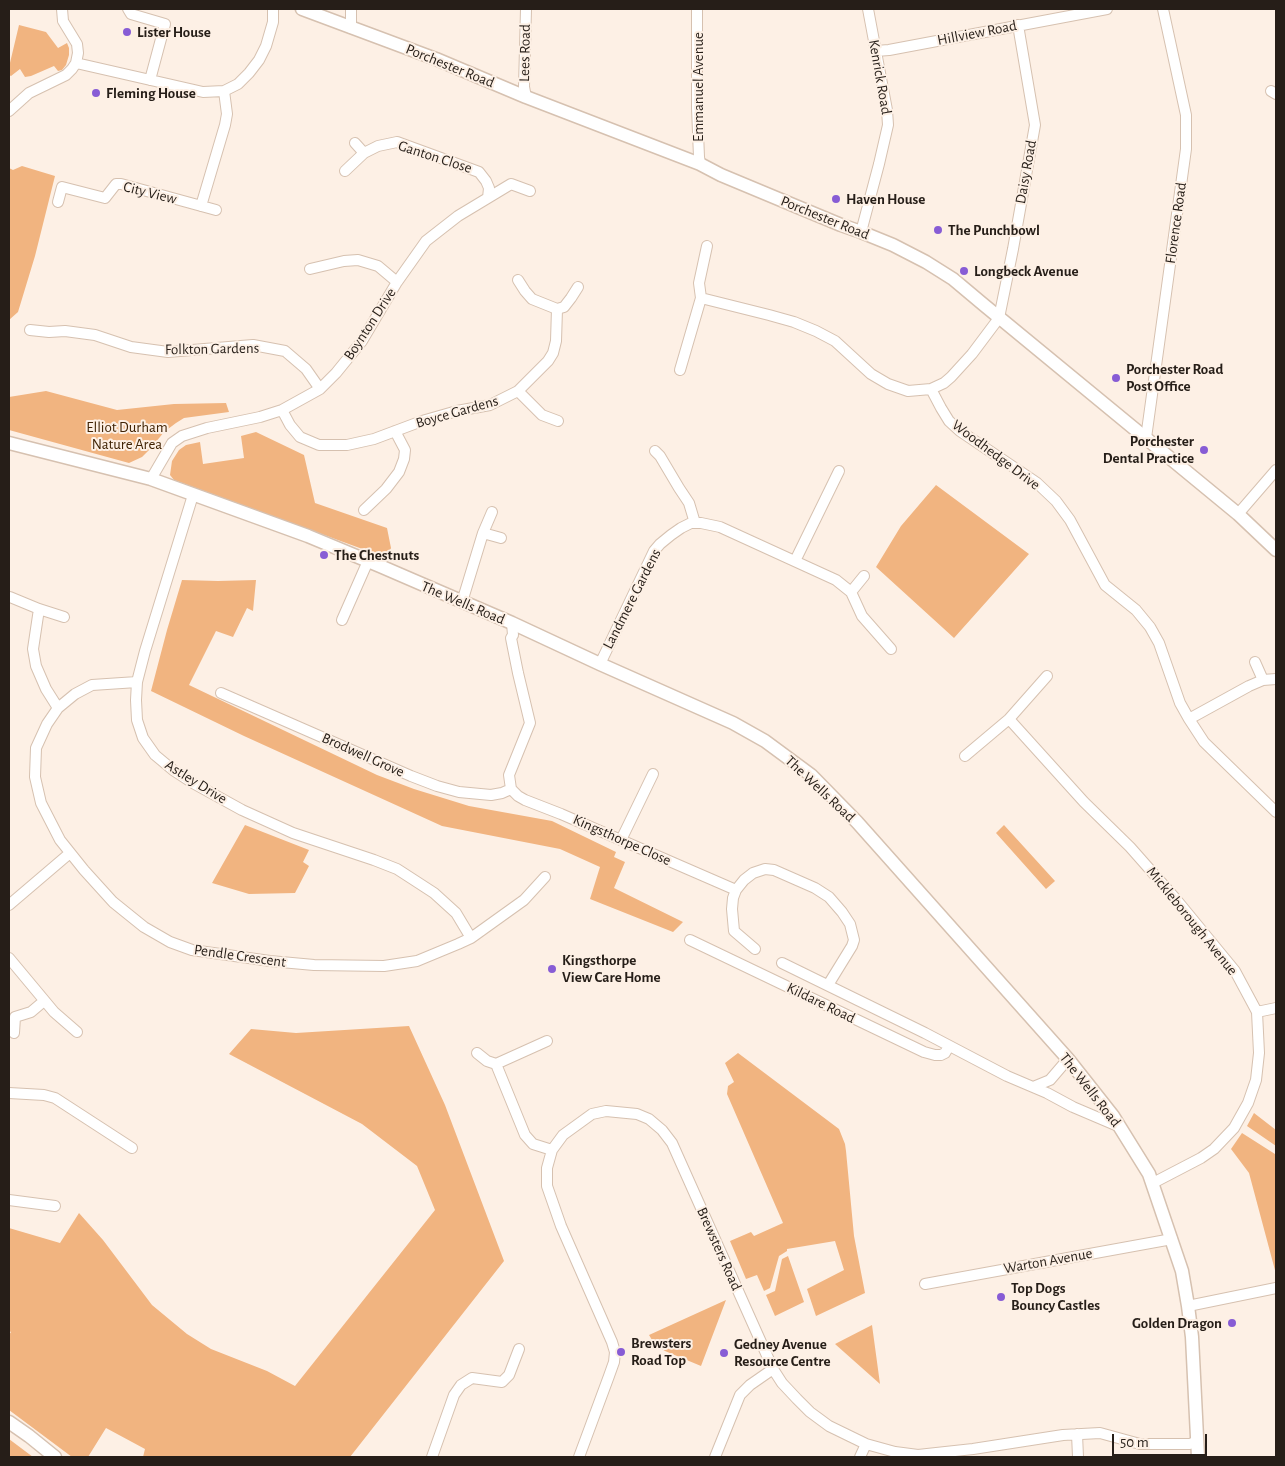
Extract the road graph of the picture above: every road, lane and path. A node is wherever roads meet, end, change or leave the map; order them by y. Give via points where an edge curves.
1 (62, 9) edge
2 (128, 9) edge
3 (273, 9) edge
4 (302, 9) edge
5 (351, 9) edge
6 (526, 9) edge
7 (697, 9) edge
8 (868, 9) edge
9 (1107, 9) edge
10 (1163, 9) edge
11 (1018, 25) junction
12 (351, 28) junction
13 (876, 51) junction
14 (76, 63) junction
15 (150, 80) junction
16 (224, 91) junction
17 (526, 97) junction
18 (9, 111) edge
19 (355, 143) dead end
20 (364, 153) junction
21 (700, 164) junction
22 (345, 171) dead end
23 (530, 191) dead end
24 (488, 198) junction
25 (58, 202) dead end
26 (201, 206) junction
27 (216, 210) dead end
28 (861, 232) junction
29 (707, 246) dead end
30 (310, 270) dead end
31 (518, 280) dead end
32 (397, 282) junction
33 (578, 287) dead end
34 (701, 298) junction
35 (557, 309) junction
36 (999, 318) junction
37 (30, 330) dead end
38 (680, 370) dead end
39 (320, 389) junction
40 (931, 389) junction
41 (518, 391) junction
42 (282, 410) junction
43 (558, 421) dead end
44 (395, 431) junction
45 (1146, 438) junction
46 (9, 443) edge
47 (655, 451) dead end
48 (1276, 470) edge
49 (839, 471) dead end
50 (151, 480) junction
51 (193, 494) junction
52 (364, 510) dead end
53 (492, 512) dead end
54 (1238, 514) junction
55 (695, 523) junction
56 (483, 533) junction
57 (501, 538) dead end
58 (1276, 550) edge
59 (795, 560) junction
60 (368, 561) junction
61 (864, 576) dead end
62 (851, 592) junction
63 (10, 597) edge
64 (462, 602) junction
65 (39, 609) junction
66 (64, 617) dead end
67 (342, 620) dead end
68 (512, 624) junction
69 (891, 648) dead end
70 (1254, 662) dead end
71 (600, 664) junction
72 (1047, 676) dead end
73 (1276, 679) edge
74 (1262, 680) junction
75 (137, 682) junction
76 (221, 693) dead end
77 (58, 708) junction
78 (1189, 718) junction
79 (1010, 719) junction
80 (965, 756) dead end
81 (653, 774) dead end
82 (510, 789) junction
83 (1276, 812) edge
84 (621, 840) junction
85 (70, 853) junction
86 (545, 878) dead end
87 (736, 890) junction
88 (9, 905) edge
89 (471, 938) junction
90 (690, 940) dead end
91 (755, 949) dead end
92 (9, 958) edge
93 (782, 963) dead end
94 (828, 985) junction
95 (44, 1002) junction
96 (1276, 1008) edge
97 (1257, 1012) junction
98 (77, 1032) dead end
99 (14, 1033) dead end
100 (547, 1041) dead end
101 (950, 1046) junction
102 (477, 1052) dead end
103 (1068, 1059) junction
104 (496, 1064) junction
105 (1033, 1087) junction
106 (9, 1093) edge
107 (1120, 1127) junction
108 (132, 1148) dead end
109 (552, 1150) junction
110 (1153, 1183) junction
111 (9, 1200) edge
112 (55, 1206) dead end
113 (1172, 1239) junction
114 (925, 1284) dead end
115 (1276, 1288) edge
116 (1188, 1306) junction
117 (519, 1349) dead end
118 (773, 1369) junction
119 (9, 1422) edge
120 (1076, 1434) junction
121 (1197, 1441) junction
122 (866, 1444) junction
123 (974, 1453) edge
124 (55, 1457) edge
125 (432, 1457) edge
126 (579, 1457) edge
127 (715, 1457) edge
128 (860, 1457) edge
129 (1078, 1457) edge
130 (1198, 1457) edge

1 - 14 street via 63,21 77,44
2 - 15 street via 131,14 165,24
3 - 16 street via 273,22 259,60 238,84
4 - 12 street, Porchester Road
5 - 12 street
6 - 17 street, Lees Road
7 - 21 street, Emmanuel Avenue
8 - 13 street, Kenrick Road
9 - 11 street, Hillview Road
10 - 45 street, Florence Road via 1186,115 1186,149
11 - 13 street, Hillview Road
11 - 36 street, Daisy Road via 1035,124
12 - 17 street, Porchester Road
13 - 28 street, Kenrick Road via 888,125
14 - 15 street
14 - 18 street via 66,75 29,93
15 - 16 street via 204,92
16 - 26 street via 225,125
17 - 21 street, Porchester Road
19 - 20 street
20 - 22 street, Ganton Close
20 - 24 street, Ganton Close via 397,142 479,172 489,188
21 - 28 street, Porchester Road
23 - 24 street, Boynton Drive via 511,184
24 - 32 street, Boynton Drive via 458,216 426,242
25 - 26 street, City View via 62,187 104,198 116,184 122,184
26 - 27 street, City View
28 - 36 street, Porchester Road via 926,262 953,279
29 - 34 street via 698,283
30 - 32 street via 358,260 378,266
31 - 35 street via 532,299
32 - 39 street, Boynton Drive via 362,341
33 - 35 street via 564,307
34 - 38 street
34 - 40 street via 794,322 835,341 871,374 888,384 908,391
35 - 41 street, Boyce Gardens via 553,352
36 - 40 street via 951,377
36 - 45 street, Porchester Road
37 - 39 street, Folkton Gardens via 80,333 131,347 168,352 253,346 285,351 306,370
39 - 42 street, Boynton Drive
40 - 78 street, Woodhedge Drive via 949,421 960,431 1037,483 1056,502 1070,520 1105,585 1136,610 1159,643 1180,703
41 - 43 street, Boyce Gardens via 542,415
41 - 44 street, Boyce Gardens via 490,405 457,411
42 - 44 street, Boyce Gardens via 300,437 319,445 347,445
42 - 50 street, Boynton Drive via 182,436 172,443
44 - 52 street, Boyce Gardens via 405,450 399,472
45 - 54 street, Porchester Road
46 - 50 street, The Wells Road
47 - 55 street via 689,503
48 - 54 street
49 - 59 street
50 - 51 street, The Wells Road
51 - 60 street, The Wells Road
51 - 75 street, Astley Drive
53 - 56 street
54 - 58 street, Porchester Road
55 - 59 street via 720,527
55 - 71 street, Landmere Gardens via 681,528 654,551
56 - 57 street
56 - 64 street
59 - 62 street via 836,580
60 - 64 street, The Wells Road
60 - 67 street
61 - 62 street
62 - 69 street via 862,616
63 - 65 street
64 - 68 street, The Wells Road
65 - 66 street
65 - 77 street via 33,649 36,666
68 - 71 street, The Wells Road
68 - 82 street via 511,638 530,724 509,775
70 - 74 street
71 - 103 street, The Wells Road via 733,723 765,741 811,776 857,822
72 - 79 street
73 - 74 street
74 - 78 street
75 - 77 street, Pendle Crescent via 92,685
75 - 89 street, Astley Drive via 137,720 143,738 173,770 193,784 293,834 397,869 434,893 456,913
76 - 82 street, Brodwell Grove via 437,786 491,795
77 - 85 street, Pendle Crescent via 46,724 36,748 35,777 41,803
78 - 83 street, Woodhedge Drive via 1204,742
79 - 80 street
79 - 97 street, Mickleborough Avenue via 1175,898 1235,971
81 - 84 street
82 - 84 street, Kingsthorpe Close via 518,796
84 - 87 street, Kingsthorpe Close
85 - 88 street
85 - 89 street, Pendle Crescent via 113,902 144,927 192,950 314,965 384,966 417,961
86 - 89 street, Pendle Crescent via 524,900
87 - 91 street via 732,909 734,931
87 - 94 street, Kildare Road via 753,874 765,869 774,870 814,888 834,902 850,924 854,940
90 - 101 street, Kildare Road via 924,1052 941,1055
92 - 95 street
93 - 94 street, Kildare Road
94 - 101 street, Kildare Road
95 - 98 street
95 - 99 street via 31,1012 15,1017
96 - 97 street
97 - 110 street, Mickleborough Avenue via 1259,1052 1256,1080 1234,1128 1201,1158
100 - 104 street
101 - 105 street, Kildare Road
102 - 104 street via 487,1062
103 - 105 street via 1050,1080
103 - 107 street, The Wells Road
104 - 109 street via 525,1135 533,1144
105 - 107 street, Kildare Road
106 - 108 street via 55,1098
107 - 110 street, The Wells Road
109 - 118 street, Brewsters Road via 562,1135 578,1123 592,1114 606,1111 637,1114 662,1130 672,1144
109 - 126 street, Brewsters Road via 547,1186 614,1352 614,1362
110 - 113 street, The Wells Road
111 - 112 street
113 - 114 street, Warton Avenue
113 - 116 street, The Wells Road
115 - 116 street
116 - 121 street, The Wells Road
117 - 125 street via 509,1376 502,1382 472,1378 461,1385 454,1395
118 - 122 street, Brewsters Road via 810,1412
118 - 127 street via 740,1395
119 - 124 street
120 - 121 street, Brewsters Road via 1100,1434 1140,1444 1190,1444
120 - 123 street, Brewsters Road
120 - 129 street
121 - 130 street, The Wells Road
122 - 123 street, Brewsters Road via 918,1455
122 - 128 street

